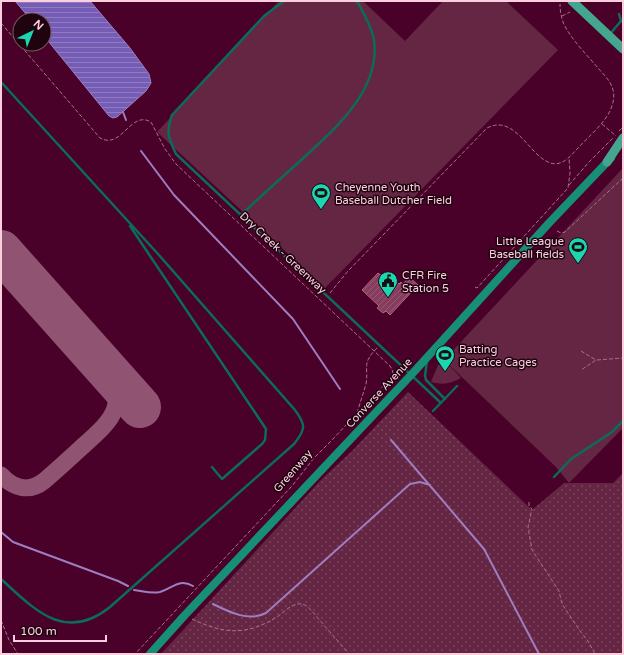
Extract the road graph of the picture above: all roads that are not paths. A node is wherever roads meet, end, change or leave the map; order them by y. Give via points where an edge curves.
1 (284, 1) edge
2 (356, 1) edge
3 (572, 1) edge
4 (619, 14) dead end
5 (622, 22) edge
6 (609, 36) junction
7 (623, 49) edge
8 (1, 82) edge
9 (623, 138) edge
10 (623, 146) edge
11 (607, 162) junction
12 (241, 215) junction
13 (126, 219) junction
14 (427, 357) junction
15 (412, 374) junction
16 (457, 386) dead end
17 (445, 399) junction
18 (441, 403) junction
19 (433, 411) dead end
20 (623, 421) edge
21 (212, 467) dead end
22 (554, 477) dead end
23 (1, 579) edge
24 (150, 654) edge

1 - 12 lane via 264,16 172,115 168,129 169,140 176,154
2 - 12 lane via 374,40 370,76 359,99 331,132
3 - 6 main road
4 - 5 lane
5 - 6 lane
6 - 7 main road
8 - 13 lane
9 - 11 main road
10 - 11 main road, Converse Avenue
11 - 14 main road, Converse Avenue
12 - 15 lane
13 - 21 lane via 266,429 262,444 222,480
13 - 23 lane via 295,410 303,422 303,431 294,444 101,615 79,623 68,623 48,617
14 - 15 main road, Converse Avenue
14 - 17 lane via 426,380
15 - 18 lane
15 - 24 main road, Converse Avenue
16 - 17 lane
17 - 18 lane
18 - 19 lane
20 - 22 lane via 612,432 571,459

